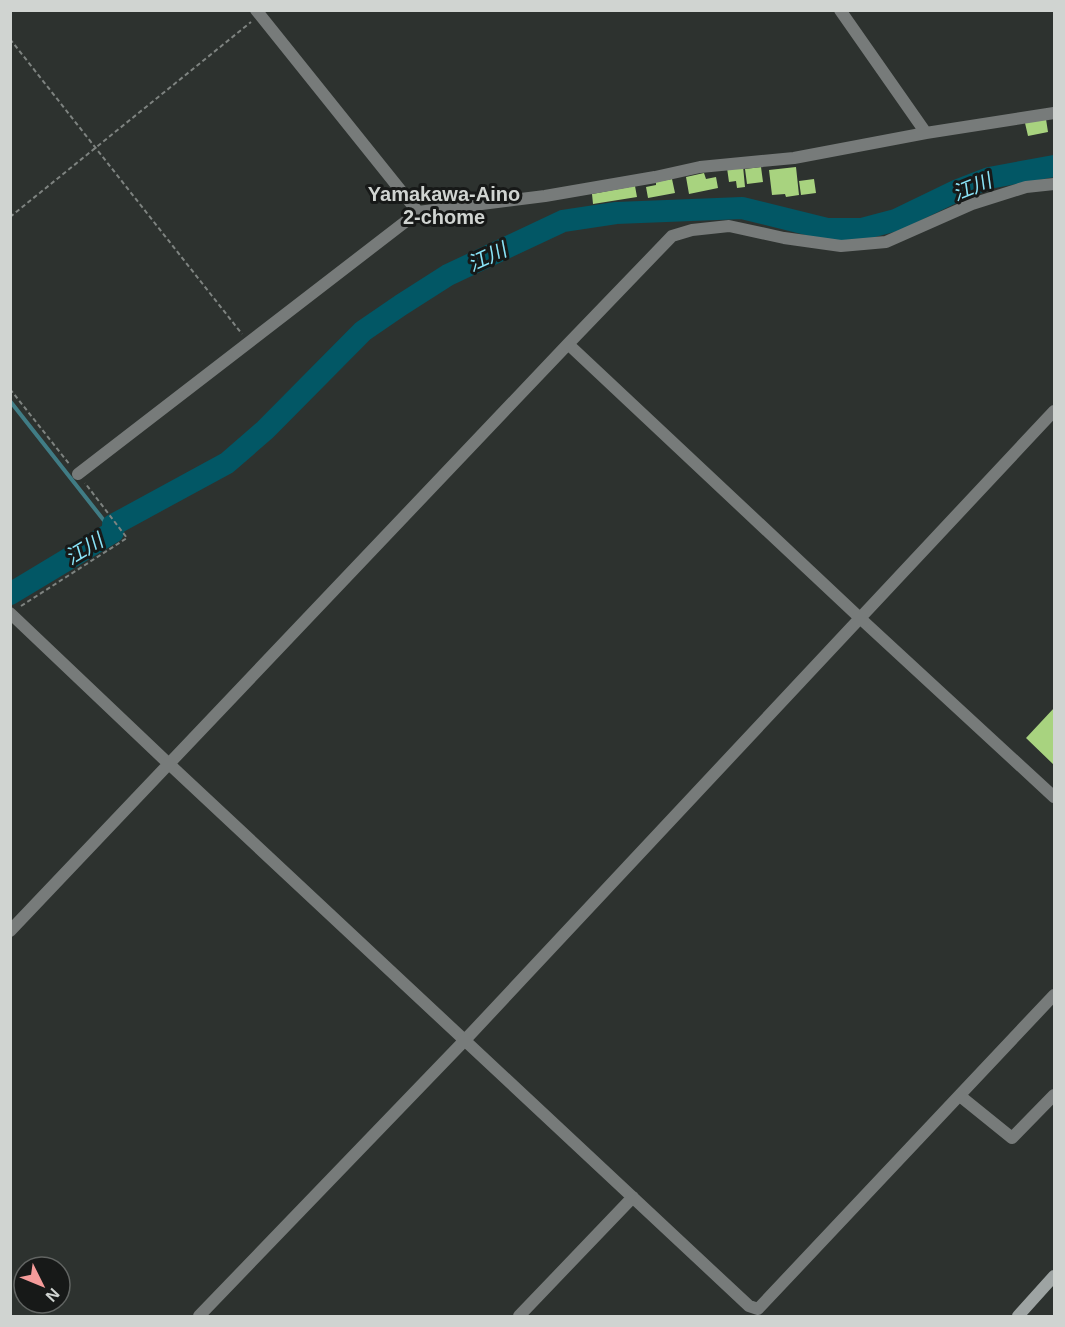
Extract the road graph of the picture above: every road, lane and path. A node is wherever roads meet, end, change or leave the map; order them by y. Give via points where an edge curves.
1 (840, 10) edge
2 (261, 12) edge
3 (10, 39) edge
4 (1054, 113) edge
5 (926, 133) junction
6 (98, 148) junction
7 (1054, 184) edge
8 (418, 212) junction
9 (10, 217) edge
10 (248, 343) junction
11 (568, 344) junction
12 (10, 389) edge
13 (1054, 411) edge
14 (78, 474) junction
15 (15, 610) edge
16 (861, 619) junction
17 (169, 764) junction
18 (1054, 797) edge
19 (10, 931) edge
20 (1054, 995) edge
21 (465, 1040) junction
22 (1054, 1095) edge
23 (960, 1096) junction
24 (633, 1197) junction
25 (1054, 1276) edge
26 (199, 1317) edge
27 (519, 1317) edge
28 (1018, 1317) edge

1 - 5 street
2 - 6 path
2 - 8 street
3 - 6 path
4 - 5 street
5 - 8 street via 794,158 700,167 545,196
6 - 9 path
6 - 10 path
7 - 11 street via 1026,187 972,204 886,242 841,246 729,226 672,236
8 - 10 street
10 - 14 street
11 - 16 street
11 - 17 street
12 - 14 path
13 - 16 street
14 - 15 path via 127,537
15 - 17 street
16 - 18 street
16 - 21 street
17 - 19 street
17 - 21 street
20 - 23 street
21 - 24 street
21 - 26 street
22 - 23 street via 1012,1138
23 - 24 street via 758,1310 749,1306
24 - 27 street
25 - 28 main road

